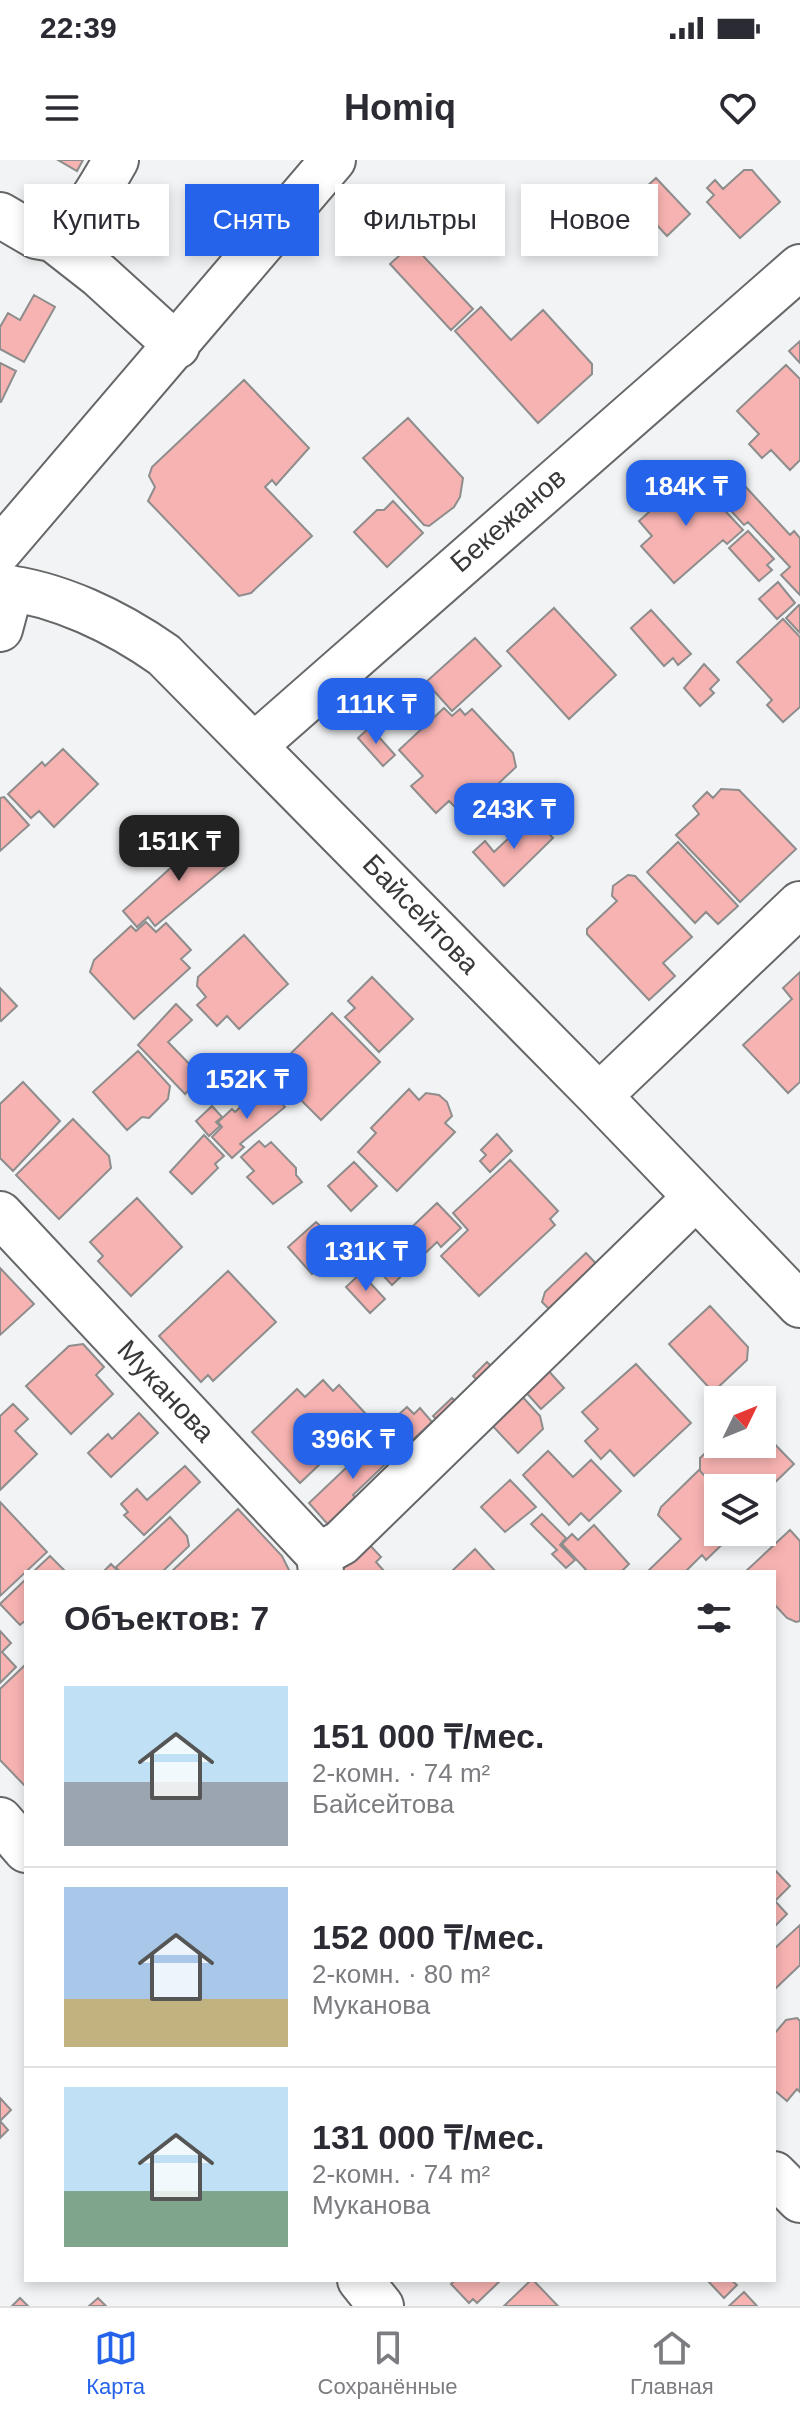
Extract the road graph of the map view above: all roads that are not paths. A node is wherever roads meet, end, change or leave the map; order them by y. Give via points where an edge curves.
1 (116, 160) edge
2 (333, 160) edge
3 (102, 184) edge
4 (0, 215) edge
5 (24, 229) edge
6 (75, 256) edge
7 (800, 267) edge
8 (177, 346) junction
9 (3, 589) edge
10 (255, 745) junction
11 (800, 904) edge
12 (599, 1096) junction
13 (696, 1197) junction
14 (0, 1214) edge
15 (800, 1305) edge
16 (320, 1564) edge
17 (0, 1820) edge
18 (24, 1848) edge
19 (776, 2176) edge
20 (800, 2200) edge
21 (362, 2282) edge
22 (381, 2306) edge

1 - 3 street
2 - 8 street
4 - 5 street
6 - 8 street
7 - 10 street, Бекежанов
8 - 9 street
9 - 10 street, Байсейтова via 79,609 131,632 164,655
10 - 12 street, Байсейтова
11 - 12 street
12 - 13 street, Байсейтова
13 - 15 street, Байсейтова
13 - 16 street
14 - 16 street, Муканова
17 - 18 street
19 - 20 street
21 - 22 street

